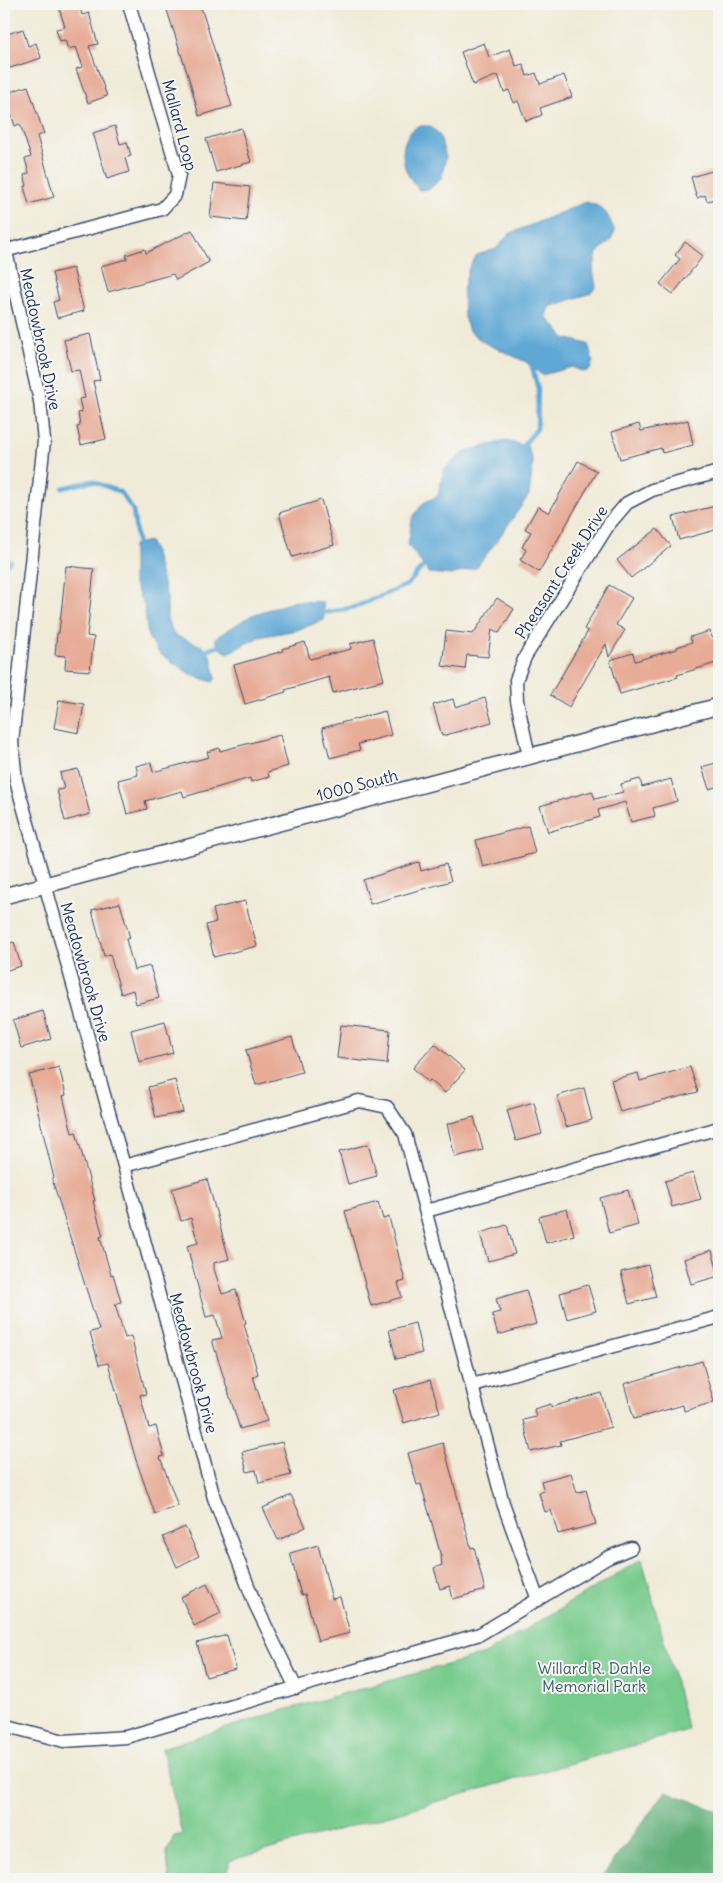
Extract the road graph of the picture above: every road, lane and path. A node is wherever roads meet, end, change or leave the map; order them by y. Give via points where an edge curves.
1 (129, 4) edge
2 (4, 248) edge
3 (719, 472) edge
4 (719, 706) edge
5 (530, 756) junction
6 (44, 886) junction
7 (4, 896) edge
8 (719, 1128) edge
9 (124, 1166) junction
10 (426, 1211) junction
11 (719, 1317) edge
12 (472, 1385) junction
13 (631, 1548) dead end
14 (538, 1600) junction
15 (296, 1688) junction
16 (4, 1725) edge

1 - 2 street, Mallard Loop via 180,175 175,195 162,209
2 - 6 street, Meadowbrook Drive via 40,401 44,441 12,742 16,781
3 - 5 street, Pheasant Creek Drive via 652,490 626,503 609,524 525,657 516,680 517,701
4 - 5 street, 1000 South
5 - 6 street, 1000 South
6 - 7 street, 1000 South
6 - 9 street, Meadowbrook Drive
8 - 10 street
9 - 10 street via 359,1100 387,1108 405,1134
9 - 15 street, Meadowbrook Drive via 214,1498 255,1604
10 - 12 street
11 - 12 street
12 - 14 street via 503,1503
13 - 14 street via 607,1558
14 - 15 street via 480,1634
15 - 16 street via 126,1737 64,1741

